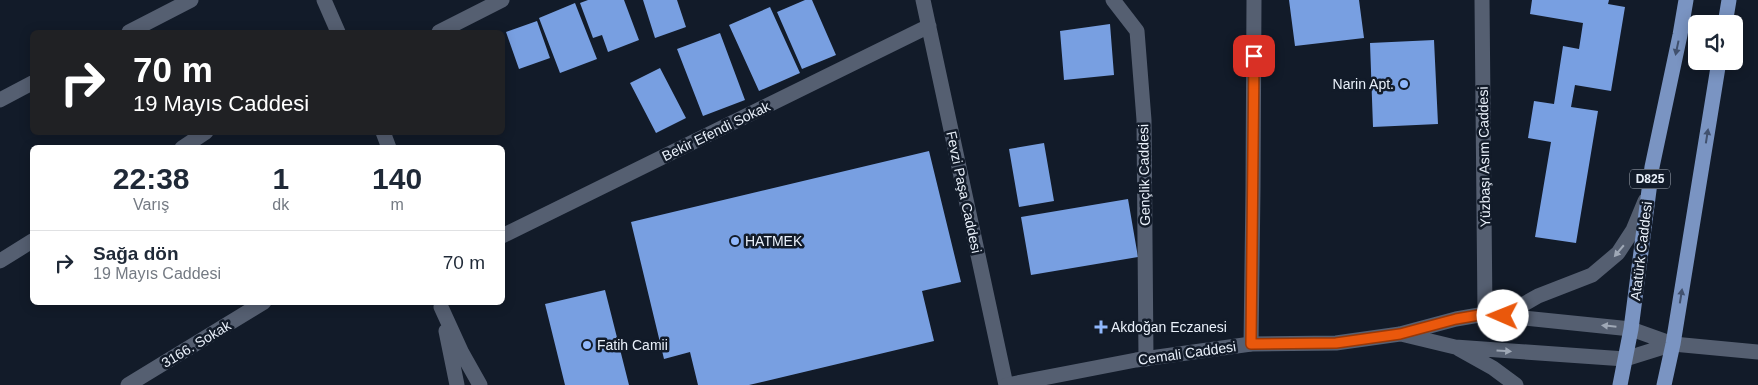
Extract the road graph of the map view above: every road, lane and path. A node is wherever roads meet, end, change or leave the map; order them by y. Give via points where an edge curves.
1 (191, 0) edge
2 (324, 0) edge
3 (502, 0) edge
4 (923, 0) edge
5 (1113, 0) edge
6 (1254, 0) edge
7 (1482, 0) edge
8 (1686, 0) edge
9 (1729, 0) edge
10 (1726, 15) edge
11 (929, 26) junction
12 (133, 30) edge
13 (337, 30) edge
14 (443, 30) edge
15 (1718, 70) edge
16 (30, 84) edge
17 (0, 100) edge
18 (202, 135) edge
19 (186, 145) edge
20 (1649, 192) junction
21 (505, 235) edge
22 (30, 241) edge
23 (0, 261) edge
24 (259, 305) edge
25 (440, 305) edge
26 (1485, 314) junction
27 (1503, 316) junction
28 (1631, 328) junction
29 (1400, 334) junction
30 (1251, 344) junction
31 (1673, 344) junction
32 (1455, 347) junction
33 (1758, 352) edge
34 (1146, 359) junction
35 (1625, 359) junction
36 (472, 370) junction
37 (455, 382) edge
38 (128, 385) edge
39 (480, 385) edge
40 (486, 385) edge
41 (1006, 385) edge
42 (1516, 385) edge
43 (1620, 385) edge
44 (1664, 385) edge

1 - 12 street
2 - 13 street
3 - 14 street
4 - 11 street, Fevzi Paşa Caddesi
5 - 34 street, Gençlik Caddesi via 1137,31 1144,120
6 - 30 street
7 - 26 street, Yüzbaşı Asım Caddesi
8 -> 20 main road, Atatürk Caddesi / D825
9 - 10 main road
11 - 21 street, Bekir Efendi Sokak
11 - 41 street, Fevzi Paşa Caddesi
31 -> 15 main road
16 - 17 street
18 - 19 street
20 -> 27 street via 1633,230 1618,254 1592,275 1538,296
20 - 28 main road, Atatürk Caddesi / D825
22 - 23 street
24 - 38 street, 3166. Sokak
25 - 36 street
25 - 37 street
26 - 27 street, Cemali Caddesi
26 - 29 street, Cemali Caddesi
28 -> 27 street, Cemali Caddesi
28 - 31 street, Cemali Caddesi
28 - 35 main road, Atatürk Caddesi / D825
29 - 30 street, Cemali Caddesi via 1336,343
29 - 32 street, Cemali Caddesi
30 - 34 street, Cemali Caddesi
31 - 33 street
31 - 35 street, Cemali Caddesi
31 - 44 main road
32 -> 35 street, Cemali Caddesi
32 - 42 street, Cemali Caddesi
34 - 41 street, Cemali Caddesi
35 - 43 main road, Atatürk Caddesi / D825
36 - 39 street
36 - 40 street

